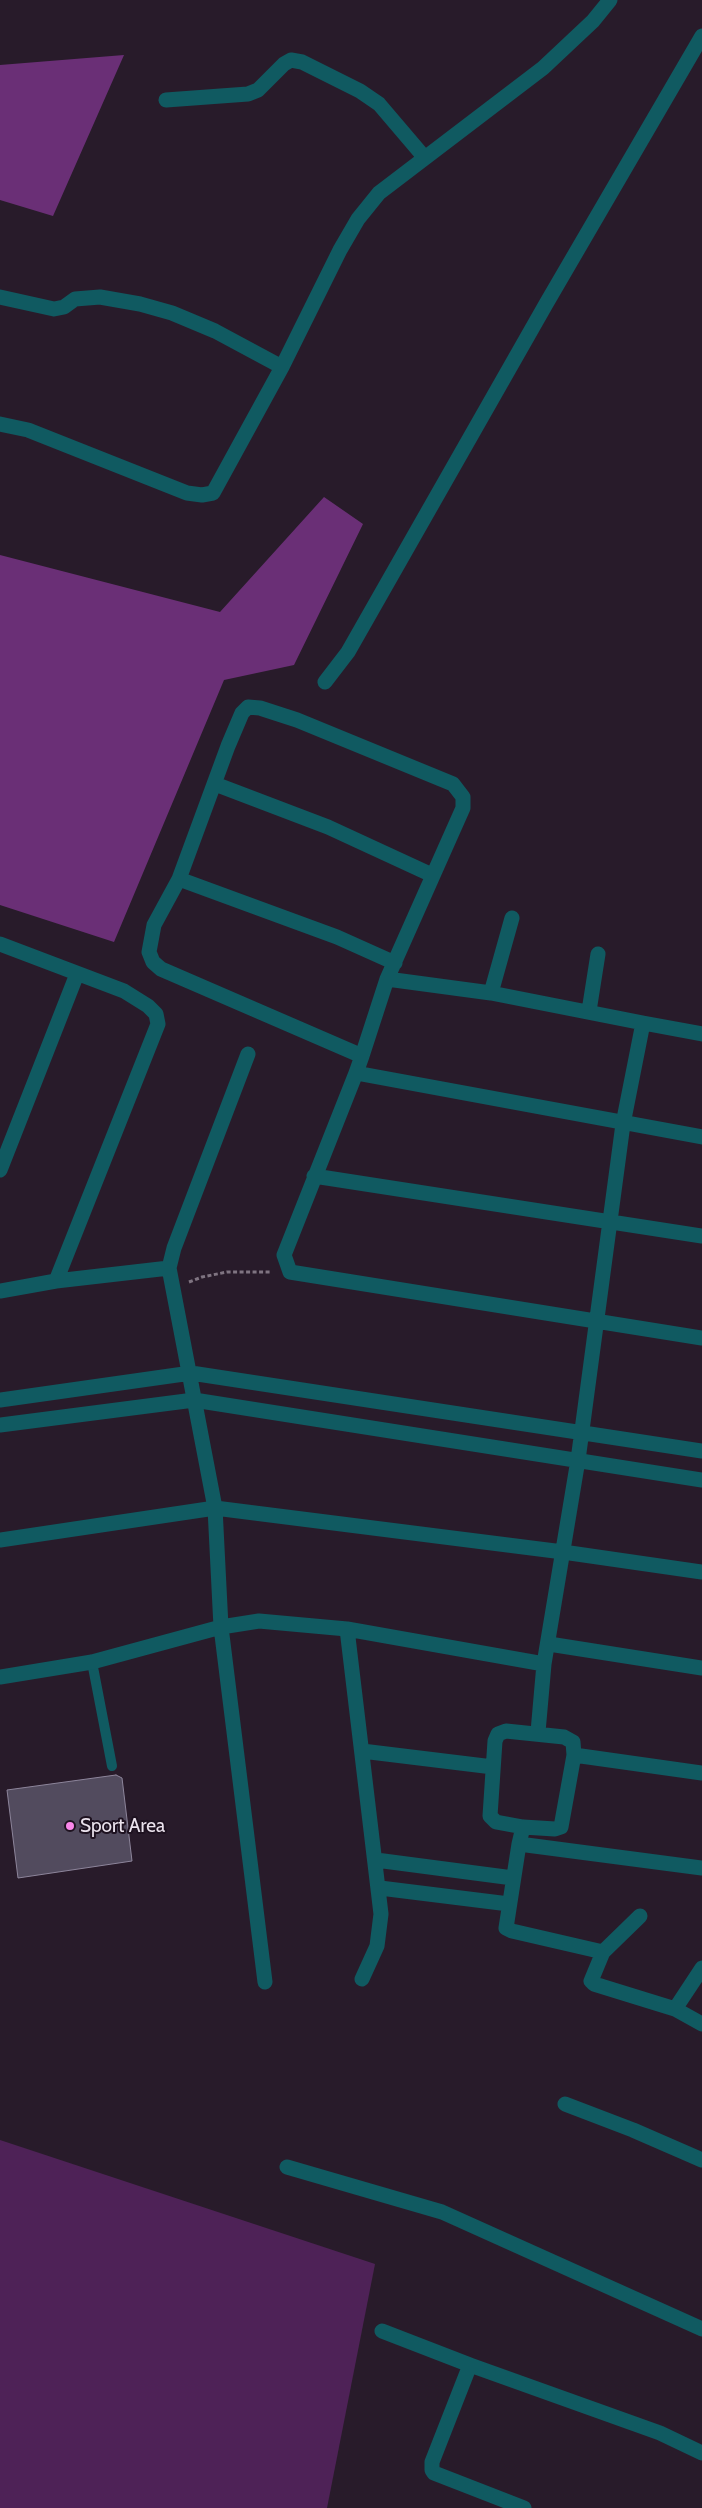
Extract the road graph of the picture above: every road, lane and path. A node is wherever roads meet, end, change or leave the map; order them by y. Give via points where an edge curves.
1 (610, 0) edge
2 (702, 36) edge
3 (166, 100) dead end
4 (425, 158) junction
5 (0, 297) edge
6 (282, 367) junction
7 (0, 424) edge
8 (325, 682) dead end
9 (215, 784) junction
10 (432, 875) junction
11 (179, 879) junction
12 (512, 918) dead end
13 (0, 944) edge
14 (598, 954) dead end
15 (395, 963) junction
16 (77, 974) junction
17 (387, 979) junction
18 (491, 993) junction
19 (589, 1011) junction
20 (643, 1023) junction
21 (702, 1034) edge
22 (248, 1054) dead end
23 (362, 1056) junction
24 (356, 1073) junction
25 (623, 1124) junction
26 (702, 1137) edge
27 (0, 1170) edge
28 (314, 1176) junction
29 (610, 1220) junction
30 (702, 1236) edge
31 (169, 1268) junction
32 (290, 1272) junction
33 (56, 1281) junction
34 (173, 1289) junction
35 (0, 1291) edge
36 (595, 1320) junction
37 (702, 1338) edge
38 (191, 1373) junction
39 (0, 1400) edge
40 (194, 1400) junction
41 (0, 1425) edge
42 (582, 1431) junction
43 (702, 1451) edge
44 (578, 1460) junction
45 (702, 1480) edge
46 (215, 1508) junction
47 (0, 1540) edge
48 (563, 1552) junction
49 (702, 1572) edge
50 (221, 1627) junction
51 (347, 1629) junction
52 (549, 1644) junction
53 (92, 1662) junction
54 (544, 1664) junction
55 (702, 1668) edge
56 (0, 1677) edge
57 (538, 1732) junction
58 (362, 1751) junction
59 (574, 1755) junction
60 (112, 1766) dead end
61 (493, 1767) junction
62 (702, 1773) edge
63 (523, 1826) junction
64 (519, 1844) junction
65 (376, 1860) junction
66 (702, 1868) edge
67 (513, 1878) junction
68 (380, 1888) junction
69 (509, 1904) junction
70 (640, 1916) dead end
71 (603, 1952) junction
72 (702, 1968) edge
73 (362, 1980) dead end
74 (266, 1982) dead end
75 (675, 2009) junction
76 (702, 2024) edge
77 (565, 2104) dead end
78 (702, 2160) edge
79 (287, 2167) dead end
80 (702, 2329) edge
81 (382, 2331) dead end
82 (470, 2365) junction
83 (702, 2453) edge
84 (524, 2508) edge

1 - 4 street via 593,21 543,68
2 - 8 street via 348,652
3 - 4 street via 248,94 258,90 284,64 291,60 302,62 379,104
4 - 6 street via 379,193 358,219
5 - 6 street via 54,309 75,299 100,297 140,304 207,327
6 - 7 street via 214,493 187,493 28,430
9 - 10 street via 328,827
9 - 10 street via 242,713 254,706 297,720 453,784 463,797 463,808
9 - 11 street
10 - 15 street
11 - 15 street via 337,937
11 - 23 street via 154,925 150,940 148,952 161,969
12 - 18 street
13 - 16 street
14 - 19 street
15 - 17 street
16 - 27 street
16 - 33 street via 141,1000 156,1014 158,1024
17 - 18 street
17 - 23 street
18 - 19 street
19 - 20 street
20 - 21 street
20 - 25 street
22 - 31 street
23 - 24 street
24 - 25 street
24 - 28 street
25 - 26 street
25 - 29 street
28 - 29 street
28 - 32 street via 284,1255
29 - 30 street
29 - 36 street
31 - 33 street
31 - 34 street
32 - 34 path via 228,1272 202,1277
32 - 36 street
33 - 35 street
34 - 38 street
36 - 37 street
36 - 42 street
38 - 39 street
38 - 40 street
38 - 42 street
40 - 41 street
40 - 44 street
40 - 46 street
42 - 43 street
42 - 44 street
44 - 45 street
44 - 48 street
46 - 47 street
46 - 48 street
46 - 50 street
48 - 49 street
48 - 52 street
50 - 51 street via 259,1621
50 - 53 street
50 - 74 street
51 - 54 street
51 - 58 street
52 - 54 street
52 - 55 street
53 - 56 street
53 - 60 lane
54 - 57 street
57 - 59 street via 574,1742
57 - 61 street via 506,1731 498,1734
58 - 61 street
58 - 65 street
59 - 62 street
59 - 63 street via 561,1827 555,1830
61 - 63 street via 490,1816 496,1822
63 - 64 street
64 - 66 street
64 - 67 street
65 - 67 street
65 - 68 street
67 - 69 street
68 - 69 street
68 - 73 street via 377,1946
69 - 71 street via 506,1928
70 - 71 street
71 - 75 street via 592,1978 594,1984
72 - 75 street
75 - 76 street
77 - 78 street
79 - 80 street via 442,2212
81 - 82 street
82 - 83 street via 660,2433
82 - 84 street via 432,2462 432,2470

